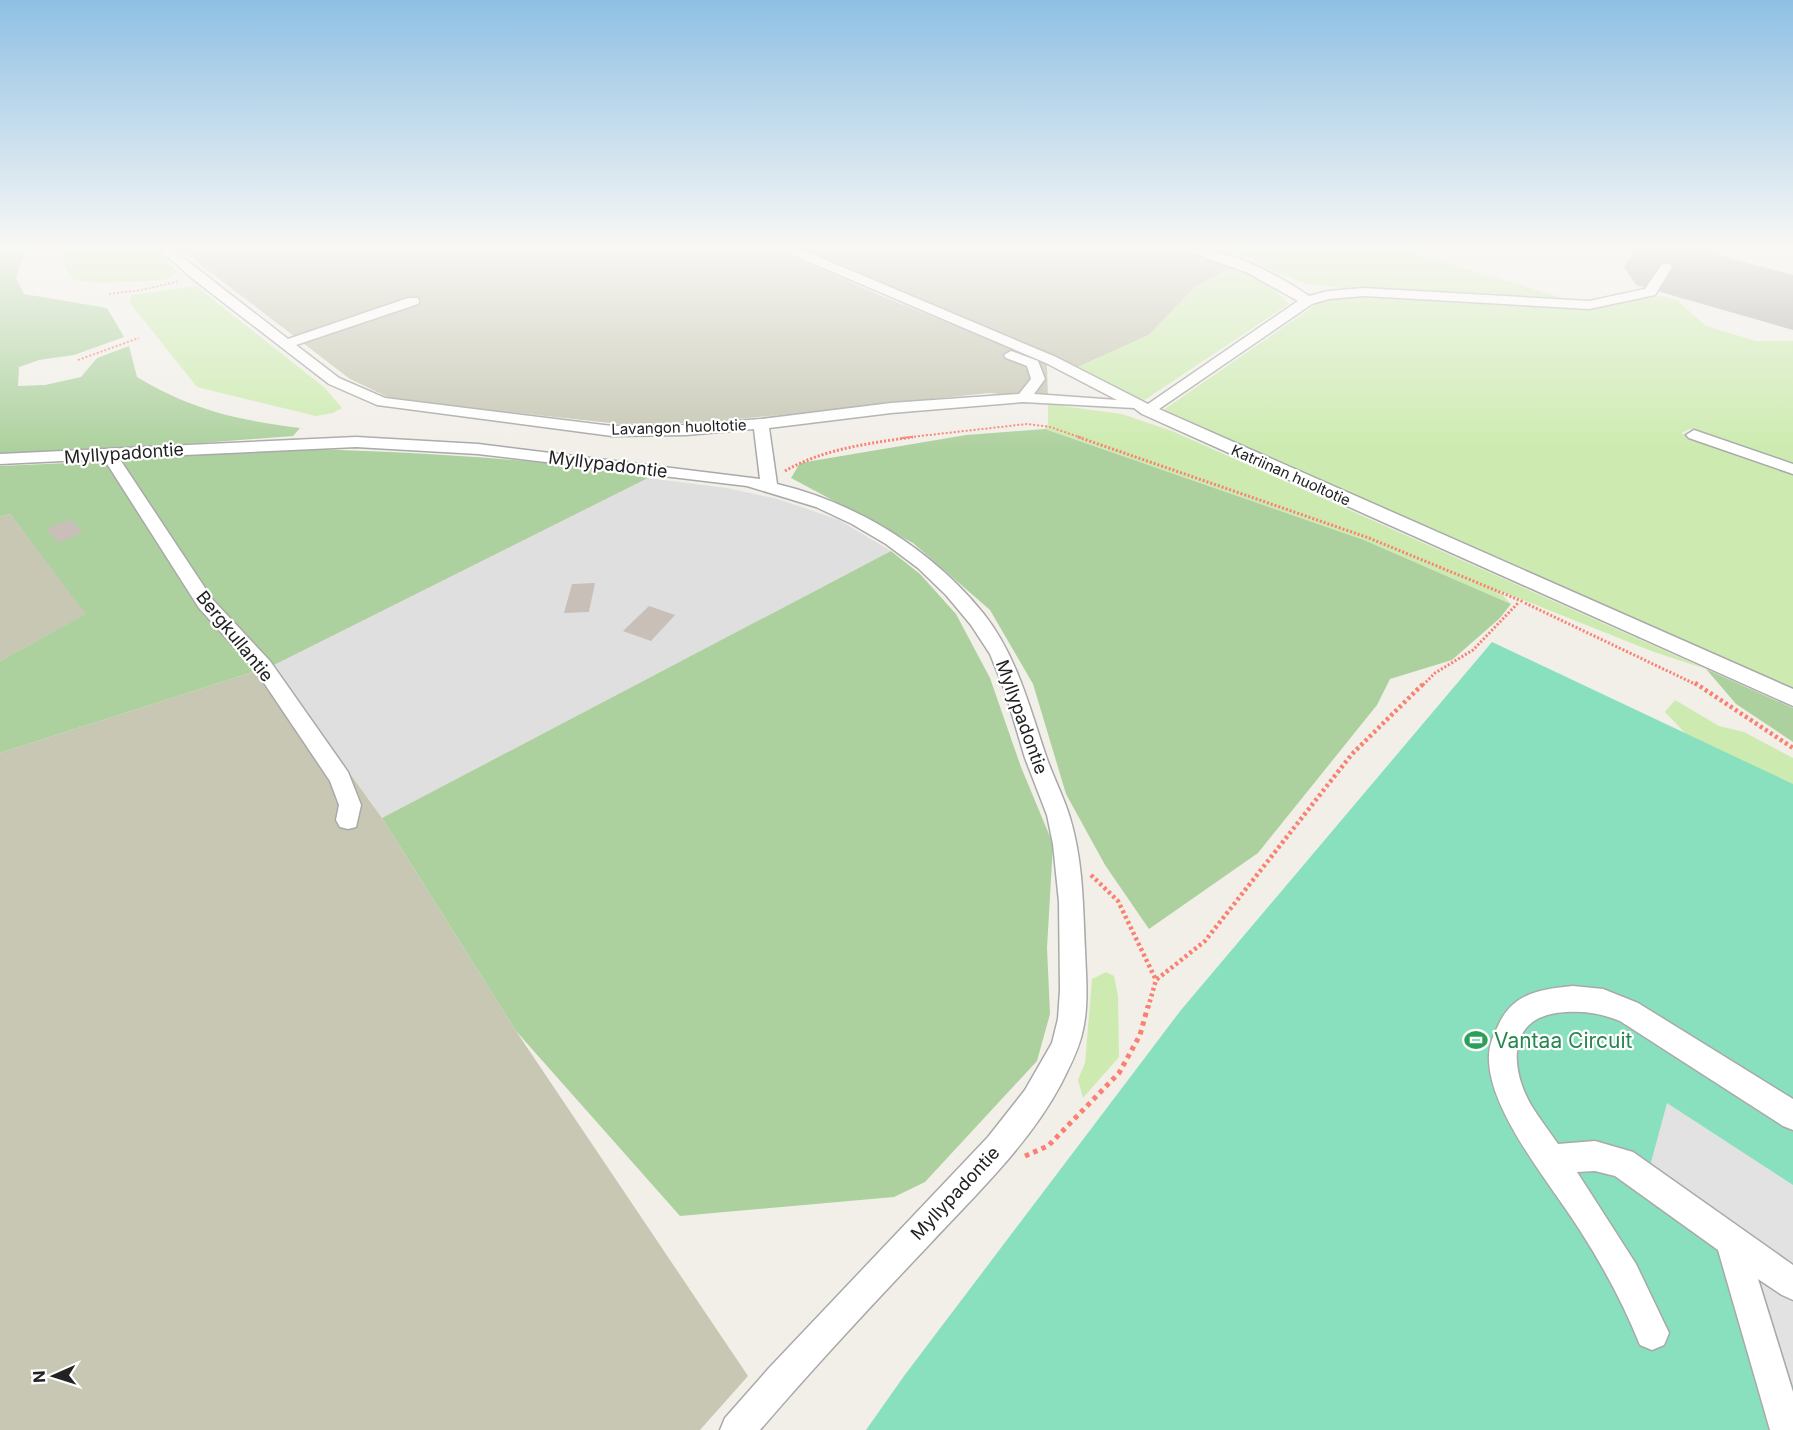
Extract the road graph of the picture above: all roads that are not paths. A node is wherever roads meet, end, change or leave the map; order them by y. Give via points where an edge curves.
1 (249, 316) edge
2 (369, 316) edge
3 (917, 316) edge
4 (947, 316) edge
5 (1284, 316) edge
6 (286, 344) junction
7 (1023, 398) junction
8 (1141, 408) junction
9 (761, 424) junction
10 (1694, 435) dead end
11 (110, 455) junction
12 (0, 459) edge
13 (1793, 470) edge
14 (769, 486) junction
15 (1793, 698) edge
16 (348, 820) dead end
17 (1793, 1116) edge
18 (1550, 1159) junction
19 (1731, 1240) junction
20 (1793, 1284) edge
21 (1652, 1333) dead end
22 (737, 1430) edge
23 (1787, 1430) edge

1 - 6 street, Lavangon huoltotie
2 - 6 street
3 - 7 street via 1033,364 1038,379
4 - 8 street, Katriinan huoltotie via 1051,360
5 - 8 street
6 - 9 street, Lavangon huoltotie via 334,381 382,402 612,431
7 - 8 street, Lavangon huoltotie
7 - 9 street, Lavangon huoltotie via 891,408
8 - 15 street, Katriinan huoltotie
9 - 14 street
10 - 13 street
11 - 12 street, Myllypadontie
11 - 14 street, Myllypadontie via 356,442 478,449
11 - 16 street, Bergkullantie via 206,604 263,666 340,778 350,805
14 - 22 street, Myllypadontie via 869,527 915,557 956,594 1000,655 1058,814 1068,856 1073,991 1065,1046 1022,1117 987,1160 798,1359
17 - 18 street via 1629,1012 1603,1001 1549,1001 1522,1012 1505,1038 1503,1062 1509,1089 1521,1115
18 - 19 street via 1595,1156 1623,1163
18 - 21 street via 1622,1270
19 - 20 street
19 - 23 street

